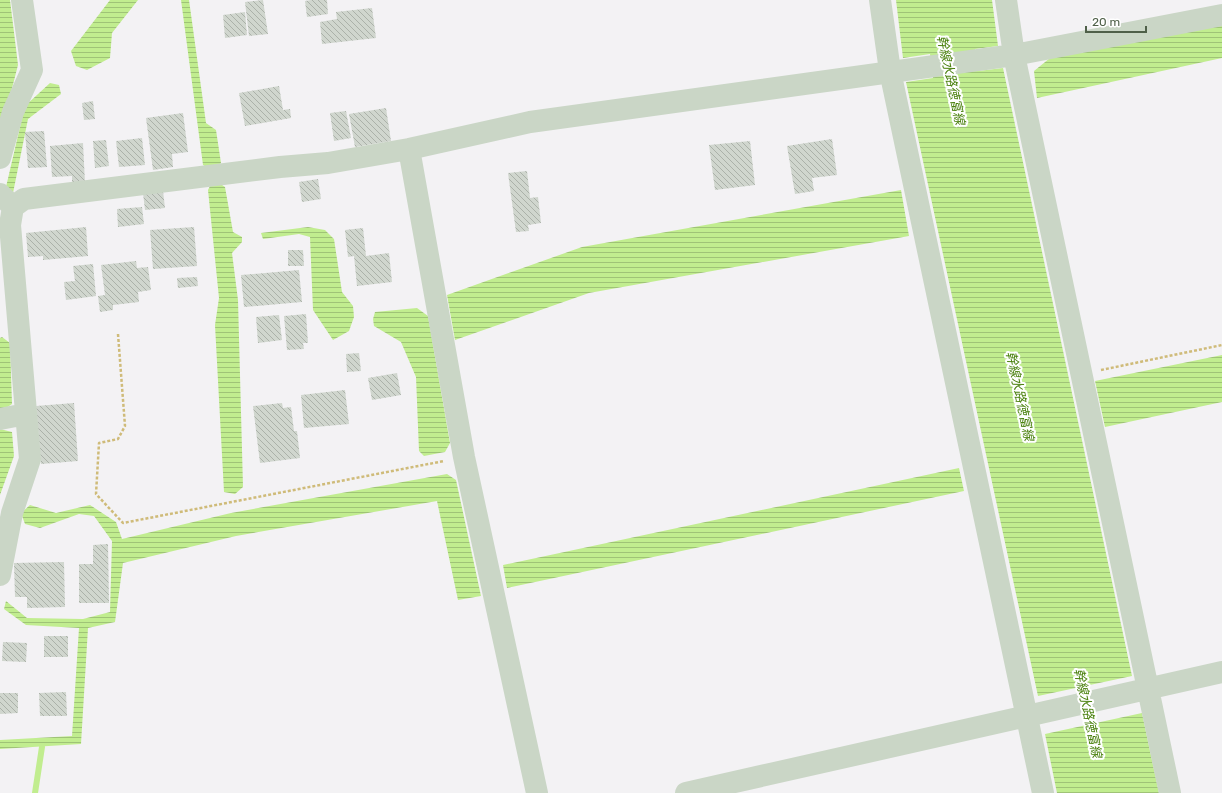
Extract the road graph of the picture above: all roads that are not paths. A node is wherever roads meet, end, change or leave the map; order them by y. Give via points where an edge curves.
1 (22, 0) edge
2 (880, 0) edge
3 (1006, 0) edge
4 (1222, 15) edge
5 (1014, 55) junction
6 (890, 71) junction
7 (409, 149) junction
8 (0, 158) edge
9 (8, 202) edge
10 (26, 414) junction
11 (0, 419) edge
12 (0, 575) edge
13 (1222, 672) edge
14 (1147, 689) junction
15 (1027, 717) junction
16 (537, 793) edge
17 (686, 793) edge
18 (1043, 793) edge
19 (1170, 793) edge

1 - 8 street via 32,70 16,107
2 - 6 street
3 - 5 street
4 - 5 street
5 - 6 street
5 - 14 street
6 - 7 street via 530,122
6 - 15 street
7 - 9 street via 328,163
7 - 16 street via 464,457
9 - 10 street
10 - 11 street
10 - 12 street via 30,459 12,513
13 - 14 street
14 - 15 street
14 - 19 street
15 - 17 street
15 - 18 street

